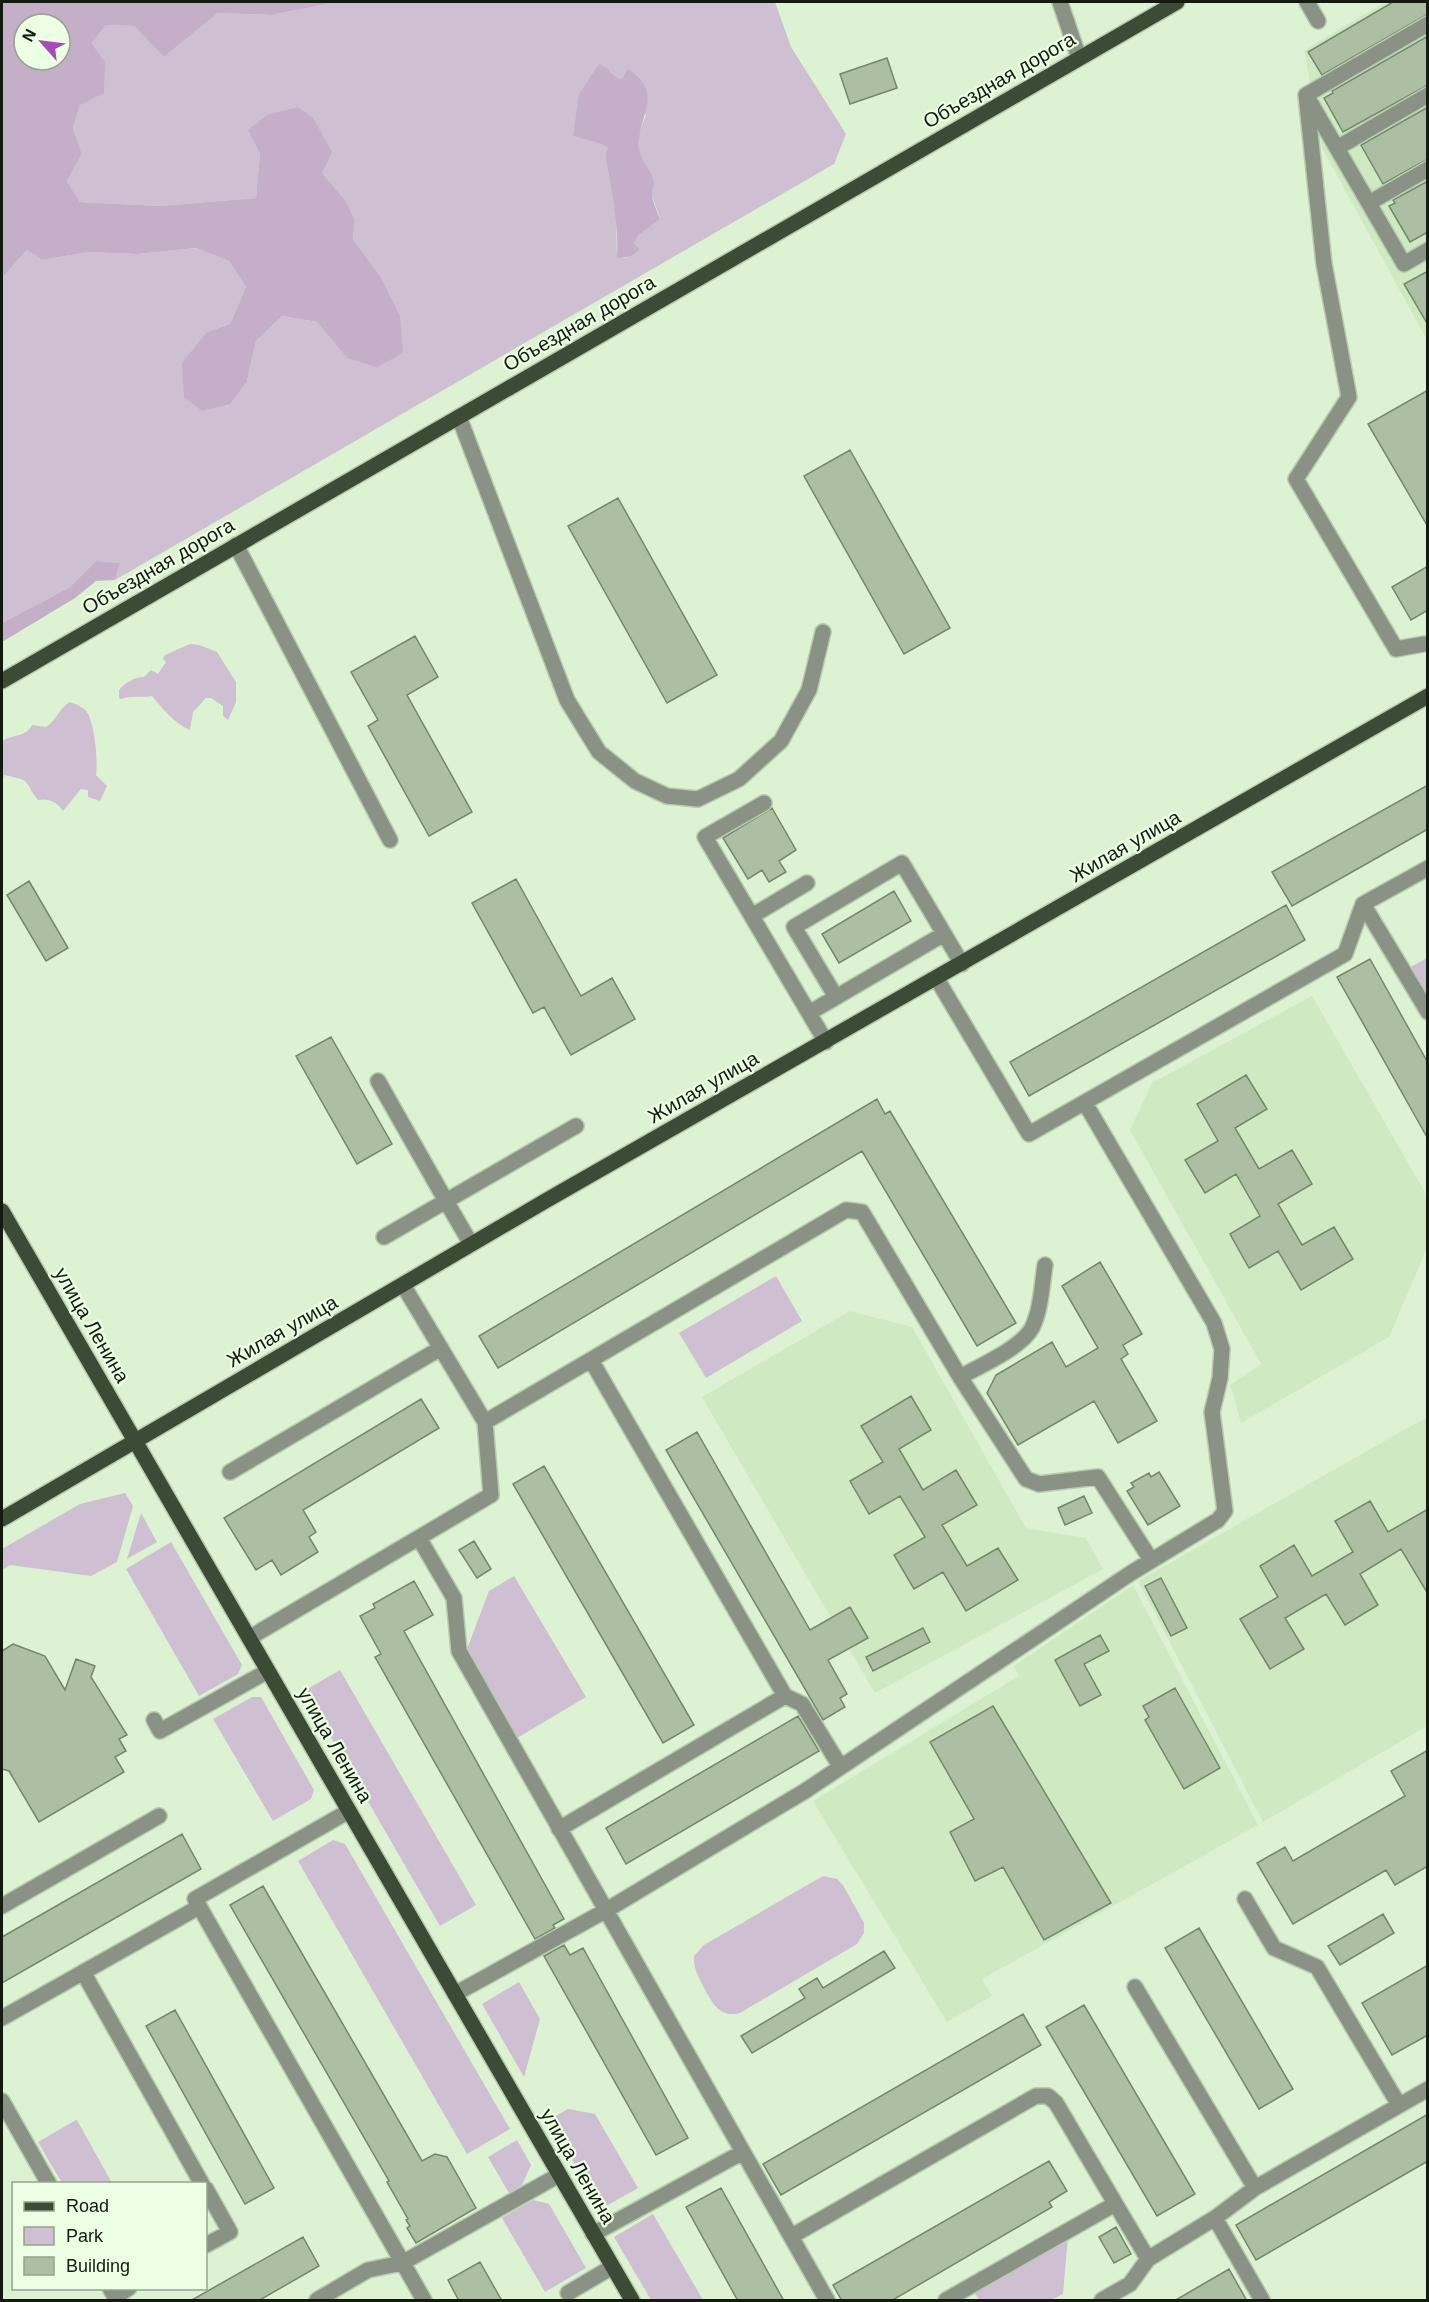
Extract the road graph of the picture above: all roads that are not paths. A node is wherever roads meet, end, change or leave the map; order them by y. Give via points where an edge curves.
1 (1060, 2) edge
2 (1177, 2) edge
3 (1308, 2) edge
4 (1318, 21) dead end
5 (1428, 24) edge
6 (1079, 58) junction
7 (1306, 95) junction
8 (1428, 95) edge
9 (1337, 148) junction
10 (1428, 169) edge
11 (1369, 203) junction
12 (1428, 250) edge
13 (459, 417) junction
14 (236, 545) junction
15 (824, 632) dead end
16 (1426, 645) edge
17 (2, 681) edge
18 (1428, 696) edge
19 (764, 803) dead end
20 (390, 840) dead end
21 (1428, 868) edge
22 (807, 883) dead end
23 (1363, 904) junction
24 (752, 916) junction
25 (944, 934) junction
26 (962, 964) junction
27 (937, 979) junction
28 (836, 997) junction
29 (1428, 1012) edge
30 (809, 1013) junction
31 (826, 1042) junction
32 (378, 1081) dead end
33 (1085, 1103) junction
34 (576, 1126) dead end
35 (446, 1201) junction
36 (2, 1211) edge
37 (384, 1237) dead end
38 (471, 1244) junction
39 (1046, 1265) dead end
40 (403, 1285) junction
41 (441, 1348) junction
42 (591, 1360) junction
43 (960, 1377) junction
44 (485, 1422) junction
45 (135, 1441) junction
46 (230, 1472) dead end
47 (2, 1519) edge
48 (419, 1538) junction
49 (1151, 1560) junction
50 (249, 1638) junction
51 (268, 1671) junction
52 (785, 1696) junction
53 (154, 1720) dead end
54 (840, 1766) junction
55 (349, 1811) junction
56 (159, 1816) dead end
57 (559, 1829) junction
58 (1245, 1899) dead end
59 (2, 1906) edge
60 (199, 1906) junction
61 (605, 1911) junction
62 (83, 1972) junction
63 (1135, 1987) dead end
64 (455, 1994) junction
65 (2, 2018) edge
66 (1428, 2089) edge
67 (2, 2101) edge
68 (1399, 2105) junction
69 (743, 2151) junction
70 (559, 2175) junction
71 (48, 2182) edge
72 (201, 2182) edge
73 (1255, 2188) junction
74 (207, 2191) edge
75 (1115, 2204) junction
76 (1215, 2218) junction
77 (593, 2234) junction
78 (792, 2236) junction
79 (207, 2244) edge
80 (1148, 2259) junction
81 (402, 2263) junction
82 (612, 2267) junction
83 (111, 2290) edge
84 (127, 2290) edge
85 (568, 2293) dead end
86 (317, 2301) edge
87 (423, 2301) edge
88 (632, 2301) edge
89 (827, 2301) edge
90 (946, 2301) edge
91 (1102, 2301) edge
92 (1262, 2301) edge

1 - 6 lane
2 - 6 main road, Объездная дорога
3 - 4 lane
5 - 7 lane
6 - 13 main road, Объездная дорога
7 - 9 lane
7 - 16 lane via 1323,264 1349,397 1296,479 1396,650
8 - 9 lane
9 - 11 lane
10 - 11 lane
11 - 12 lane via 1404,264
13 - 14 main road, Объездная дорога
13 - 15 lane via 567,700 599,752 635,781 668,796 698,799 739,779 781,741 809,690
14 - 17 main road, Объездная дорога
14 - 20 lane
18 - 26 main road, Жилая улица
19 - 24 lane via 705,837
21 - 23 lane
22 - 24 lane
23 - 29 lane
23 - 33 lane via 1345,954
24 - 30 lane via 781,978
25 - 26 lane
25 - 28 lane
25 - 28 lane via 902,863 794,927
26 - 27 main road, Жилая улица
27 - 31 main road, Жилая улица
27 - 33 lane via 1030,1141
28 - 30 lane
30 - 31 lane
31 - 38 main road, Жилая улица
32 - 35 lane
33 - 49 lane via 1214,1323 1222,1349 1212,1412 1225,1511 1218,1520
34 - 35 lane
35 - 37 lane
35 - 38 lane
36 - 45 main road, улица Ленина
38 - 40 main road, Жилая улица
39 - 43 lane via 1031,1329 1021,1341
40 - 41 lane
40 - 45 main road, Жилая улица
41 - 44 lane
41 - 46 lane
42 - 43 lane via 846,1210 862,1212
42 - 44 lane
42 - 52 lane
43 - 49 lane via 1026,1479 1039,1484 1098,1477
44 - 48 lane via 491,1495
45 - 47 main road, Жилая улица
45 - 50 main road, улица Ленина
48 - 50 lane
48 - 57 lane via 454,1598 459,1650
49 - 54 lane
50 - 51 main road, улица Ленина
51 - 53 lane via 160,1731
51 - 55 main road, улица Ленина
52 - 54 lane via 802,1704
52 - 57 lane
54 - 61 lane
55 - 60 lane via 195,1899
55 - 64 main road, улица Ленина
56 - 59 lane
57 - 61 lane
58 - 68 lane via 1274,1948 1317,1967
60 - 62 lane
60 - 81 lane
61 - 64 lane
61 - 69 lane
62 - 65 lane
62 - 72 lane
63 - 73 lane
64 - 70 main road, улица Ленина
66 - 68 lane
67 - 71 lane
68 - 73 lane
69 - 77 lane
69 - 78 lane
70 - 77 main road, улица Ленина
70 - 81 lane
73 - 76 lane
74 - 79 lane via 230,2232
75 - 78 lane via 1056,2103 1048,2096 1036,2096
75 - 80 lane
75 - 90 lane
76 - 80 lane
76 - 92 lane
77 - 82 main road, улица Ленина
78 - 89 lane
80 - 91 lane via 1131,2284
81 - 86 lane via 368,2270
81 - 87 lane via 408,2288
82 - 85 lane
82 - 88 main road, улица Ленина
83 - 84 lane via 115,2297

